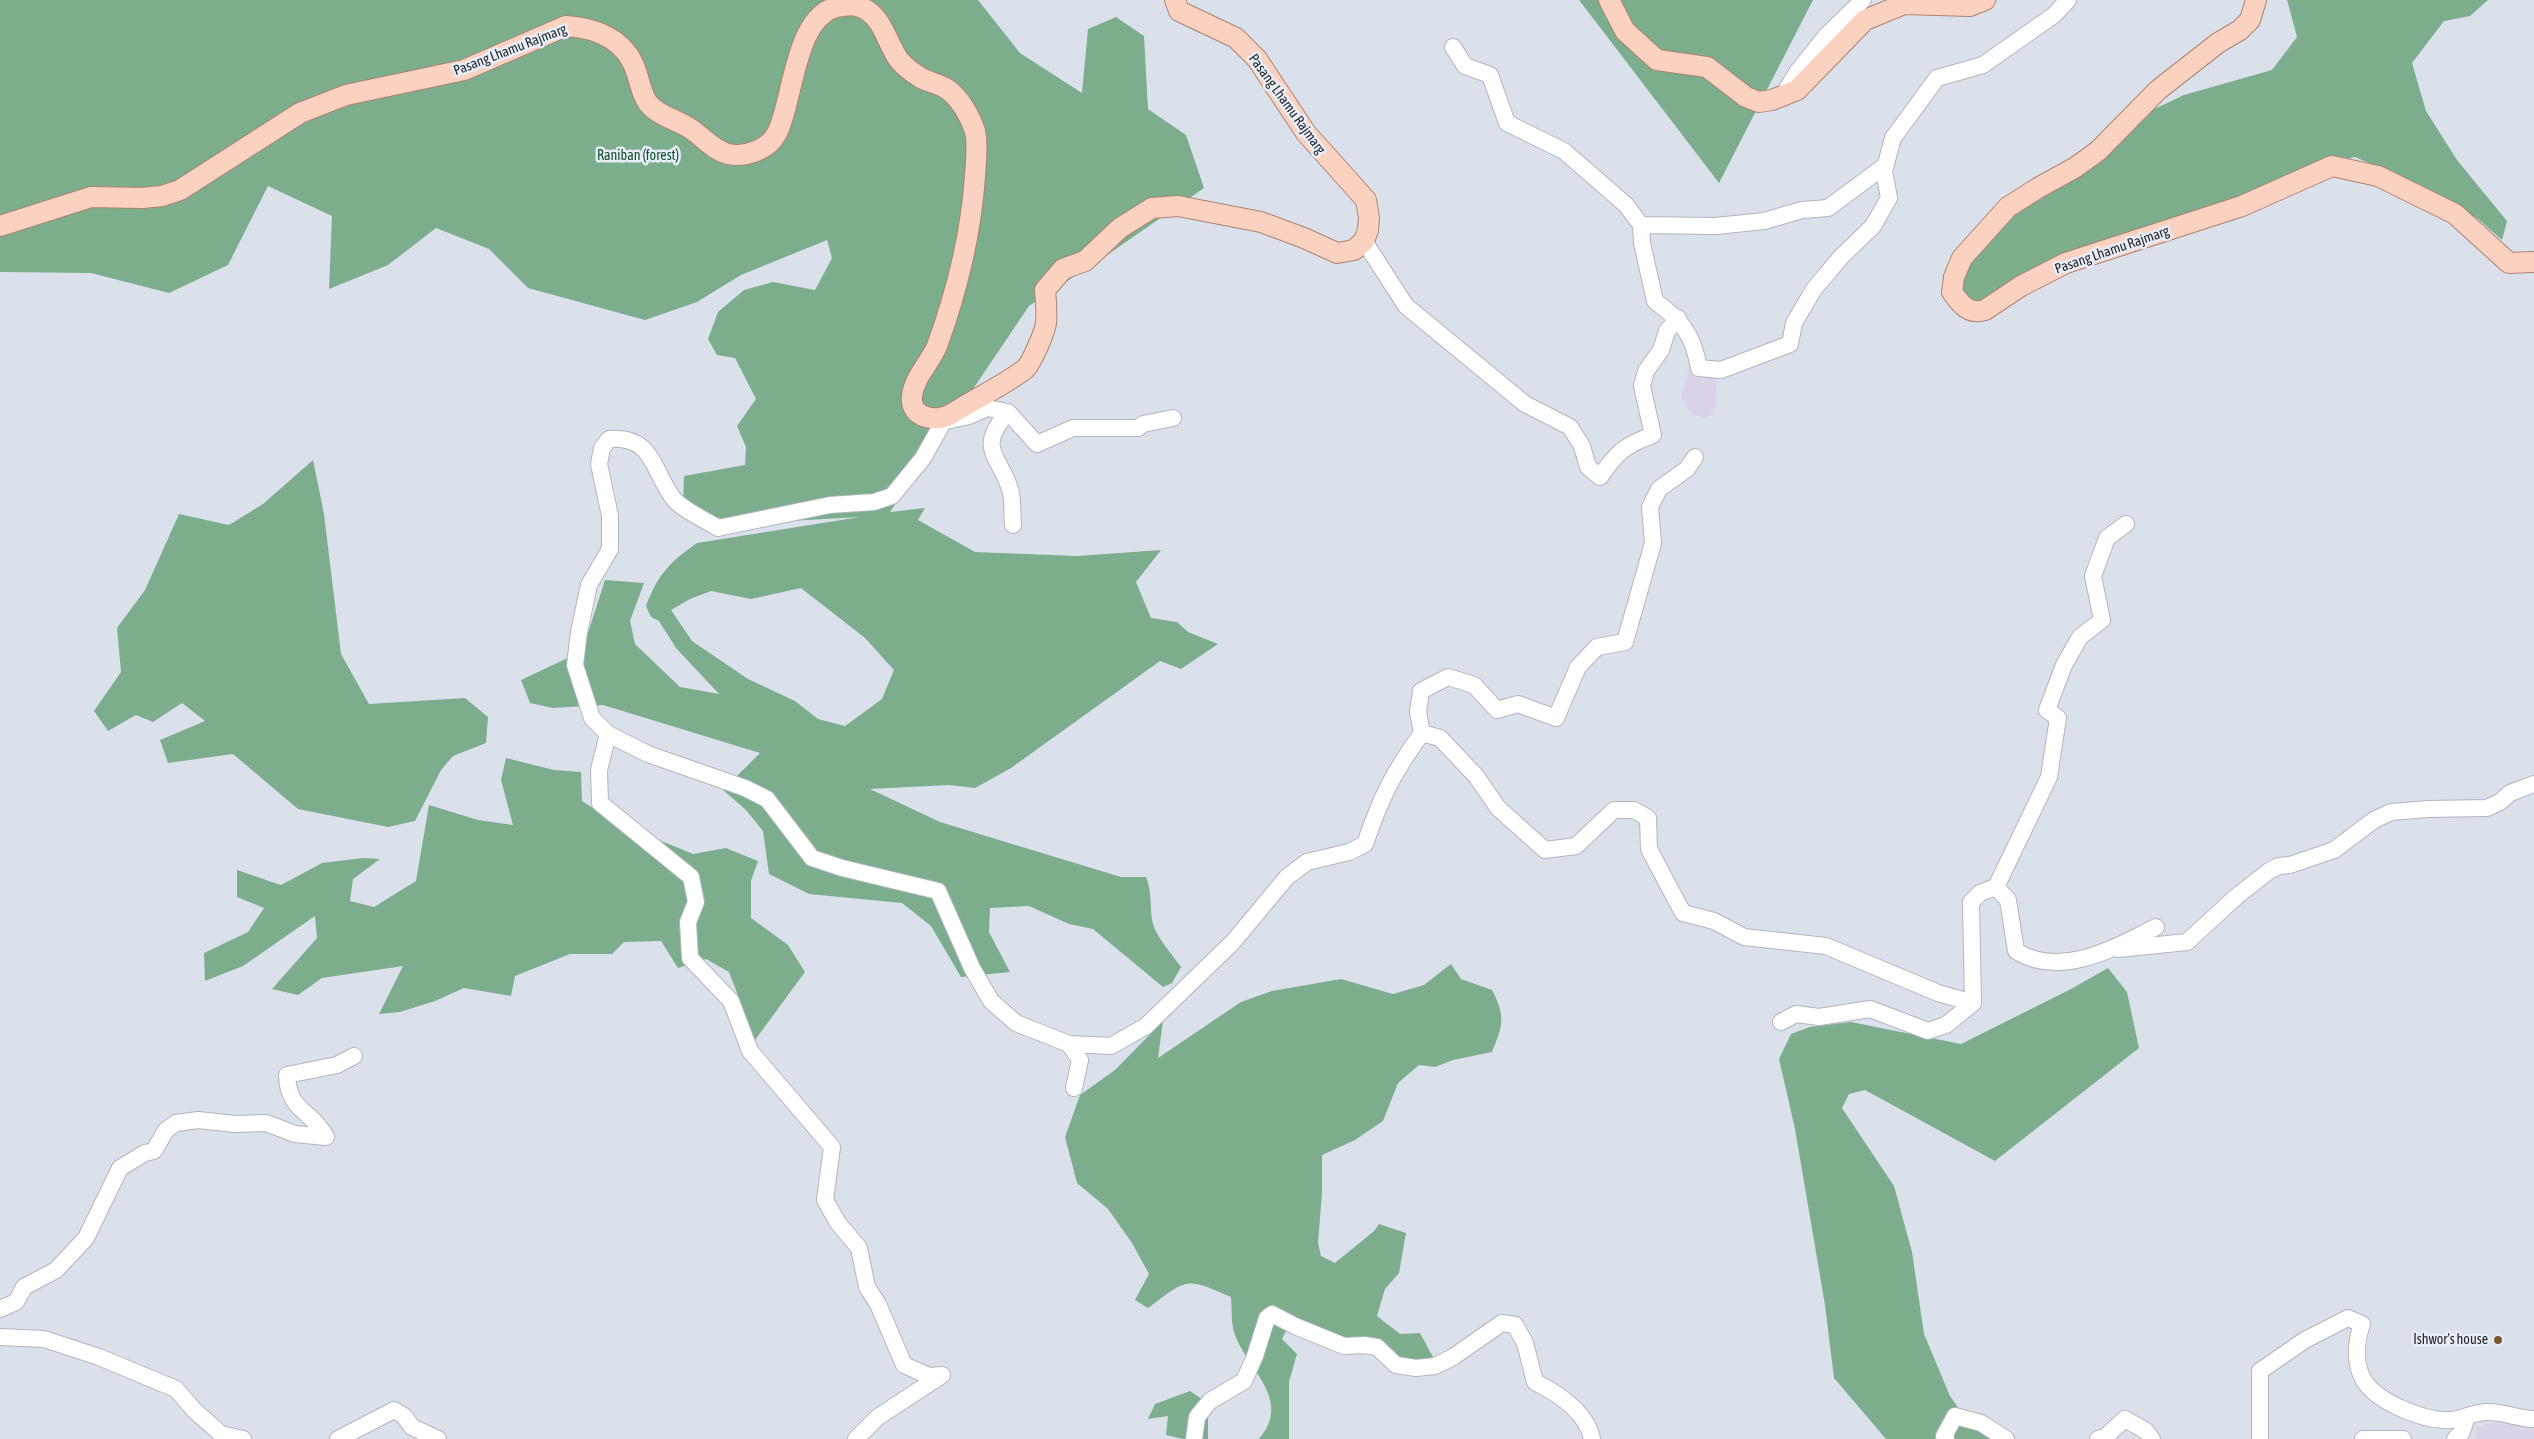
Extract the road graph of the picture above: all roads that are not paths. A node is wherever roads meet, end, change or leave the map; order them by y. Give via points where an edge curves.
1 (1175, 0) edge
2 (1609, 0) edge
3 (1863, 0) edge
4 (1985, 0) edge
5 (2068, 0) edge
6 (2256, 0) edge
7 (1453, 47) dead end
8 (1783, 95) junction
9 (1886, 165) junction
10 (1640, 225) junction
11 (0, 226) edge
12 (1364, 241) junction
13 (2534, 262) edge
14 (1678, 318) junction
15 (1008, 412) junction
16 (1173, 418) dead end
17 (946, 419) junction
18 (1695, 457) dead end
19 (2126, 524) dead end
20 (1013, 525) dead end
21 (1422, 733) junction
22 (608, 734) junction
23 (2534, 784) edge
24 (1996, 887) junction
25 (2156, 927) dead end
26 (2109, 949) junction
27 (1973, 1003) junction
28 (1781, 1022) dead end
29 (1069, 1044) junction
30 (354, 1056) dead end
31 (1074, 1088) dead end
32 (0, 1309) edge
33 (0, 1337) edge
34 (2467, 1416) junction
35 (2534, 1420) edge
36 (243, 1439) edge
37 (338, 1439) edge
38 (438, 1439) edge
39 (856, 1439) edge
40 (1194, 1439) edge
41 (1592, 1439) edge
42 (1946, 1439) edge
43 (2006, 1439) edge
44 (2098, 1439) edge
45 (2152, 1439) edge
46 (2260, 1439) edge
47 (2363, 1439) edge
48 (2403, 1439) edge
49 (2455, 1439) edge

1 - 12 main road, Pasang Lhamu Rajmarg via 1179,11 1236,38 1257,59 1306,133 1366,200 1369,218
2 - 8 main road via 1625,31 1657,60 1707,67 1751,100 1764,102
3 - 8 street via 1826,36
4 - 8 main road via 1970,6 1904,4 1865,20 1797,90
5 - 9 street via 2054,15 1983,65 1937,78 1893,138
6 - 13 main road, Pasang Lhamu Rajmarg via 2250,20 2240,30 2158,90 2098,151 2008,208 1962,258 1952,292 1964,308 1979,312 1985,310 2020,286 2066,263 2242,206 2332,166 2378,176 2455,214 2509,263
7 - 10 street via 1465,66 1490,75 1506,123 1564,151 1626,205
9 - 10 street via 1828,208 1802,210 1764,221 1716,226
9 - 14 street via 1888,198 1874,226 1841,257 1814,289 1794,323 1790,344 1721,370 1699,368 1695,346
10 - 14 street via 1655,301
11 - 17 main road, Pasang Lhamu Rajmarg via 91,197 142,198 180,190 300,113 346,94 464,70 566,26 583,27 616,41 627,52 648,103 658,112 689,127 728,154 747,154 766,146 777,133 800,49 822,13 835,6 861,7 877,19 899,60 910,71 947,89 959,100 975,132 974,203 957,288 935,350 917,379 912,396 912,405 918,413 928,418
12 - 14 street via 1406,306 1525,404 1570,427 1582,446 1588,467 1600,477 1614,456 1631,443 1653,436 1642,386 1646,371 1661,350 1667,331
12 - 17 main road via 1354,250 1336,253 1261,222 1178,206 1152,208 1120,228 1085,261 1063,269 1046,290 1046,326 1028,367
15 - 16 street via 1037,444 1073,428 1138,428
15 - 17 street via 986,408 969,416
15 - 20 street via 996,427 991,452 1011,493
17 - 22 street via 923,458 892,496 874,502 830,505 718,528 674,500 643,446 626,437 609,438 602,448 599,464 610,516 610,549 590,585 575,665 592,718
18 - 21 street via 1687,470 1659,489 1650,507 1654,543 1626,642 1597,647 1578,667 1556,718 1518,704 1497,710 1474,685 1448,677 1421,691 1418,712
19 - 24 street via 2107,538 2093,576 2102,620 2080,637 2064,665 2047,710 2058,718 2049,777
21 - 27 street via 1440,738 1476,776 1498,808 1545,850 1576,846 1614,810 1634,810 1648,818 1649,849 1684,913 1714,921 1744,937 1826,946 1938,993
21 - 29 street via 1383,794 1365,844 1349,852 1307,862 1287,876 1233,942 1146,1026 1111,1046
22 - 29 street via 648,754 746,788 767,800 812,858 938,891 972,968 991,1001 1016,1023
22 - 39 street via 598,770 600,803 691,877 696,902 688,922 690,958 731,1001 750,1051 832,1147 825,1200 838,1223 860,1248 867,1287 878,1304 904,1365 929,1376 942,1375 878,1417
23 - 26 street via 2510,793 2487,808 2390,812 2334,850 2269,871 2187,942
24 - 26 street via 2008,900 2016,951 2024,956 2050,964 2082,959
24 - 27 street via 1980,893 1970,902
25 - 26 street
27 - 28 street via 1946,1025 1928,1031 1870,1009 1820,1017 1796,1014
29 - 31 street via 1080,1060
30 - 32 street via 337,1065 287,1075 287,1090 293,1102 322,1128 326,1137 295,1134 266,1123 198,1120 176,1123 166,1130 154,1151 120,1168 86,1238 56,1270 24,1287 16,1302
33 - 36 street via 44,1339 99,1356 176,1389 221,1434
34 - 35 street via 2489,1412
34 - 46 street via 2452,1420 2433,1419 2407,1411 2374,1393 2363,1378 2355,1344 2362,1324 2348,1318 2305,1340 2260,1371
34 - 49 street via 2462,1432
37 - 38 street via 394,1410 404,1416 412,1427
40 - 41 street via 1198,1417 1210,1401 1244,1380 1267,1318 1272,1314 1344,1346 1377,1347 1396,1365 1416,1368 1435,1366 1453,1357 1502,1322 1515,1325 1525,1343 1535,1382 1556,1392 1569,1404 1587,1424
42 - 43 street via 1944,1436 1955,1416 1981,1423
44 - 45 street via 2105,1437 2125,1418 2146,1431
47 - 48 street

